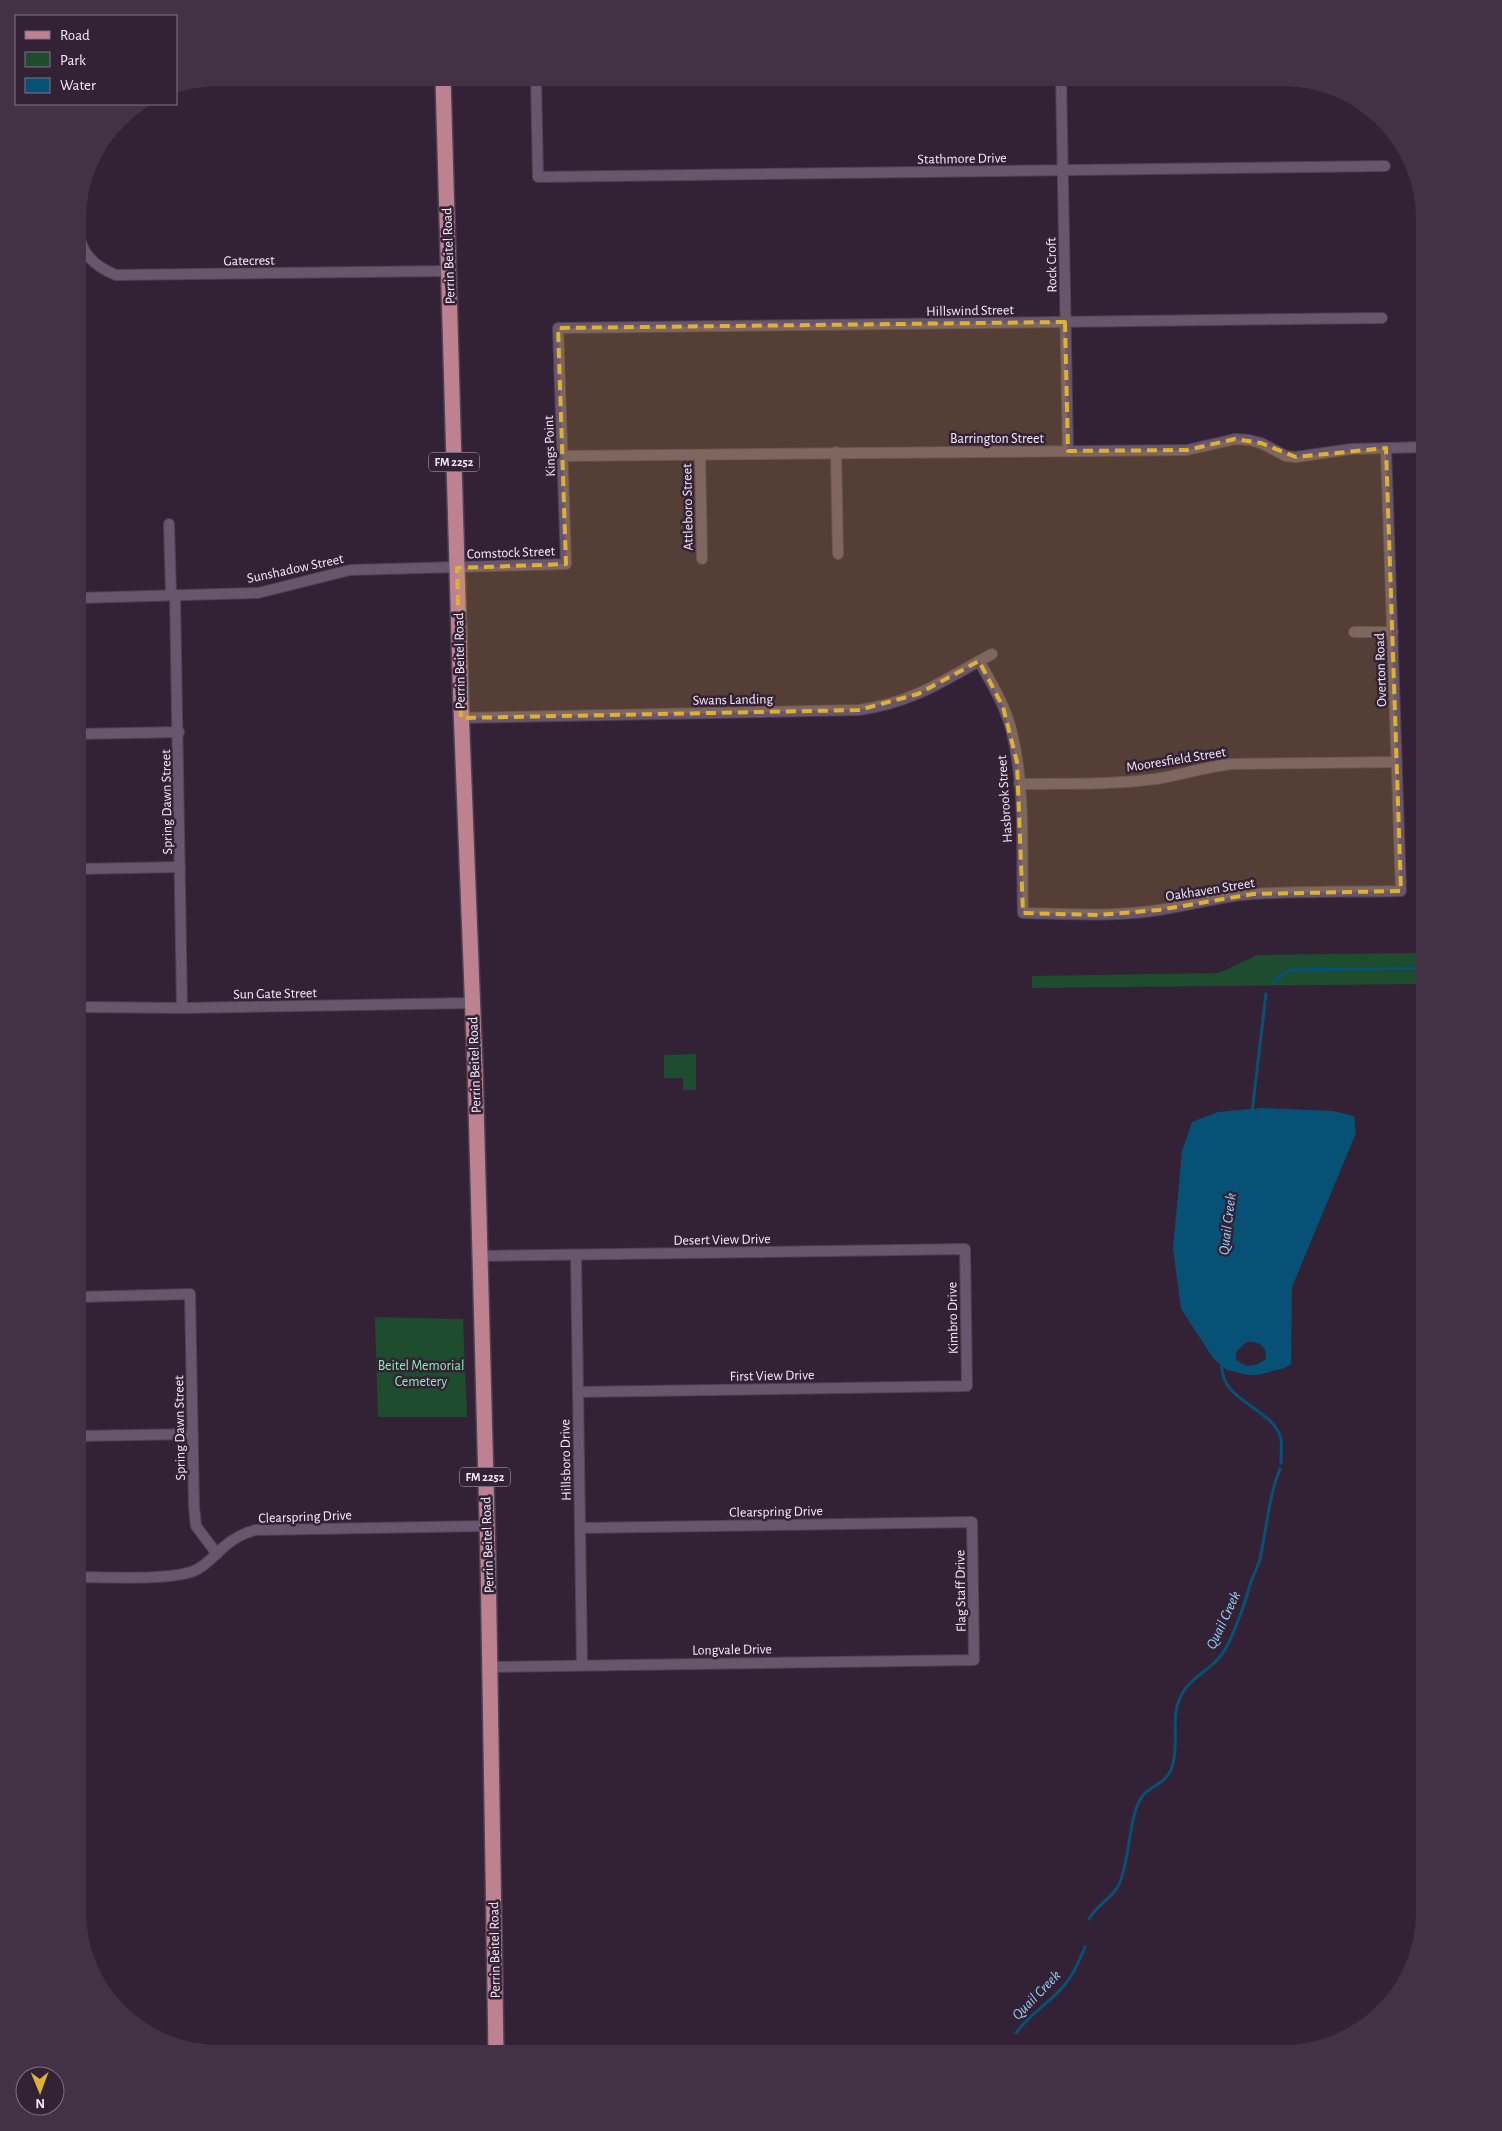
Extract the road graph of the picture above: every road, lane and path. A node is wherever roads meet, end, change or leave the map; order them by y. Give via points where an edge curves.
1 (443, 86) edge
2 (536, 86) edge
3 (1061, 87) edge
4 (1385, 166) dead end
5 (1064, 170) junction
6 (87, 253) edge
7 (448, 271) junction
8 (1382, 318) dead end
9 (1065, 322) junction
10 (558, 328) joint
11 (1416, 447) edge
12 (1386, 448) junction
13 (1068, 451) junction
14 (836, 452) junction
15 (700, 455) junction
16 (563, 456) junction
17 (169, 524) dead end
18 (838, 554) dead end
19 (702, 559) dead end
20 (566, 564) joint
21 (457, 568) junction
22 (173, 595) junction
23 (87, 598) edge
24 (1354, 632) dead end
25 (1393, 632) junction
26 (992, 654) dead end
27 (979, 661) junction
28 (461, 718) junction
29 (179, 732) junction
30 (87, 734) edge
31 (1396, 762) junction
32 (1020, 784) junction
33 (180, 867) junction
34 (87, 869) edge
35 (1400, 891) joint
36 (1023, 912) joint
37 (472, 1003) junction
38 (87, 1007) edge
39 (182, 1008) junction
40 (965, 1249) joint
41 (576, 1254) junction
42 (479, 1256) junction
43 (86, 1297) edge
44 (967, 1386) joint
45 (578, 1392) junction
46 (193, 1434) junction
47 (86, 1436) edge
48 (972, 1522) joint
49 (486, 1526) junction
50 (580, 1528) junction
51 (217, 1554) junction
52 (86, 1577) edge
53 (974, 1660) joint
54 (582, 1666) junction
55 (490, 1667) junction
56 (496, 2044) edge

1 - 7 main road, Perrin Beitel Road / FM 2252
2 - 5 street, Stathmore Drive via 538,177
3 - 5 street, Rock Croft
4 - 5 street, Stathmore Drive
5 - 9 street, Rock Croft
6 - 7 street, Gatecrest via 92,262 116,275
7 - 21 main road, Perrin Beitel Road / FM 2252
8 - 9 street, Hillswind Street
9 - 10 street, Hillswind Street
9 - 13 street, Rock Croft
10 - 16 street, Kings Point
11 - 12 street, Barrington Street
12 - 13 street, Barrington Street via 1351,448 1296,457 1286,456 1261,443 1235,439 1187,450
12 - 25 street, Overton Road
13 - 14 street, Barrington Street
14 - 15 street, Barrington Street
14 - 18 street
15 - 16 street, Barrington Street
15 - 19 street, Attleboro Street
16 - 20 street, Kings Point
17 - 22 street, Spring Dawn Street
20 - 21 street, Comstock Street
21 - 22 street, Sunshadow Street via 350,570 258,593
21 - 28 main road, Perrin Beitel Road / FM 2252
22 - 23 street, Sunshadow Street
22 - 29 street, Spring Dawn Street
24 - 25 street
25 - 31 street, Overton Road
26 - 27 street, Swans Landing
27 - 28 street, Swans Landing via 918,694 879,707 858,710
27 - 32 street, Hasbrook Street via 996,690 1012,732
28 - 37 main road, Perrin Beitel Road / FM 2252
29 - 30 street
29 - 33 street, Spring Dawn Street
31 - 32 street, Mooresfield Street via 1230,764 1155,779
31 - 35 street, Overton Road
32 - 36 street, Hasbrook Street
33 - 34 street
33 - 39 street, Spring Dawn Street
35 - 36 street, Oakhaven Street via 1253,894 1159,910 1097,915
37 - 39 street, Sun Gate Street
37 - 42 main road, Perrin Beitel Road / FM 2252
38 - 39 street, Sun Gate Street
40 - 41 street, Desert View Drive
40 - 44 street, Kimbro Drive
41 - 42 street, Desert View Drive
41 - 45 street, Hillsboro Drive
42 - 49 main road, Perrin Beitel Road / FM 2252
43 - 46 street, Spring Dawn Street via 190,1294
44 - 45 street, First View Drive
45 - 50 street, Hillsboro Drive
46 - 47 street
46 - 51 street, Spring Dawn Street via 196,1526
48 - 50 street, Clearspring Drive
48 - 53 street, Flag Staff Drive
49 - 51 street, Clearspring Drive via 261,1529 243,1534
49 - 55 main road, Perrin Beitel Road / FM 2252
50 - 54 street, Hillsboro Drive
51 - 52 street, Clearspring Drive via 194,1571 171,1576
53 - 54 street, Longvale Drive
54 - 55 street, Longvale Drive
55 - 56 main road, Perrin Beitel Road / FM 2252

